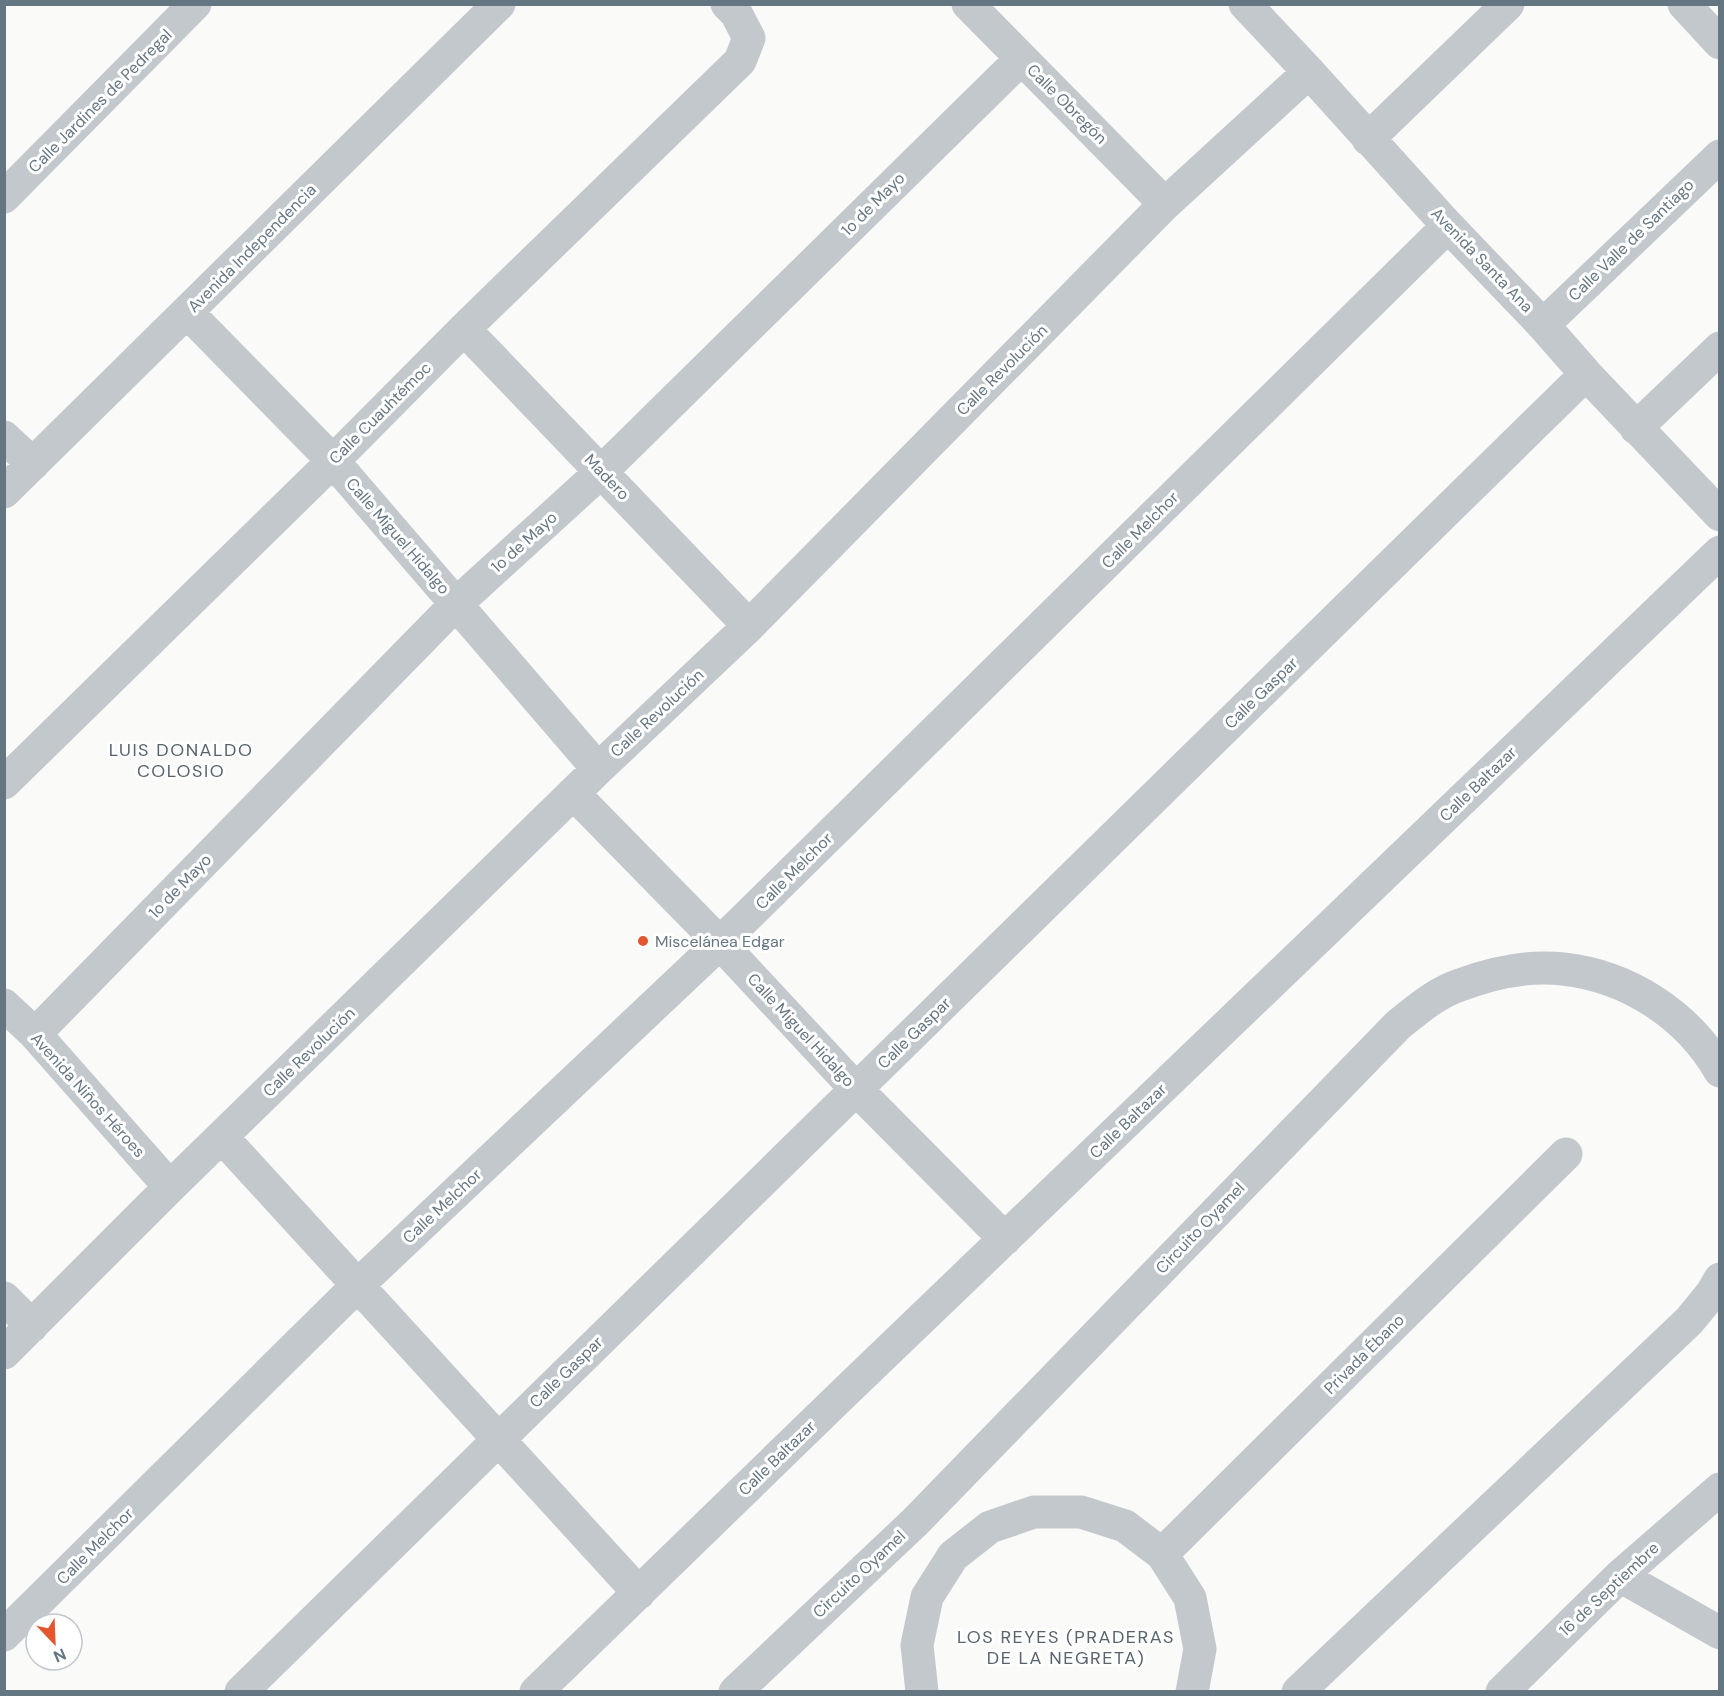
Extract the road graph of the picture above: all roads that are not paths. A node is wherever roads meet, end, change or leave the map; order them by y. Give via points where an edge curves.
1 (195, 4) edge
2 (499, 4) edge
3 (727, 4) edge
4 (968, 4) edge
5 (1245, 4) edge
6 (1508, 4) edge
7 (1684, 4) edge
8 (1719, 43) edge
9 (1021, 59) junction
10 (1309, 72) junction
11 (1368, 139) junction
12 (1719, 156) edge
13 (4, 197) edge
14 (1166, 204) junction
15 (1448, 226) junction
16 (187, 312) junction
17 (1543, 325) junction
18 (464, 329) junction
19 (1719, 348) edge
20 (1586, 374) junction
21 (1636, 428) junction
22 (4, 436) edge
23 (333, 461) junction
24 (33, 464) junction
25 (602, 471) junction
26 (4, 492) edge
27 (1719, 515) edge
28 (1719, 552) edge
29 (456, 604) junction
30 (749, 626) junction
31 (598, 769) junction
32 (4, 783) edge
33 (573, 793) junction
34 (720, 943) junction
35 (4, 1005) edge
36 (35, 1034) junction
37 (1719, 1071) edge
38 (856, 1089) junction
39 (222, 1137) junction
40 (1566, 1154) dead end
41 (170, 1187) junction
42 (1005, 1239) junction
43 (1719, 1279) edge
44 (358, 1285) junction
45 (4, 1298) edge
46 (32, 1326) junction
47 (4, 1353) edge
48 (498, 1438) junction
49 (1719, 1489) edge
50 (915, 1522) junction
51 (1162, 1554) junction
52 (953, 1556) junction
53 (1620, 1576) junction
54 (639, 1593) junction
55 (1719, 1633) edge
56 (4, 1635) edge
57 (241, 1692) edge
58 (536, 1692) edge
59 (735, 1692) edge
60 (922, 1692) edge
61 (1192, 1692) edge
62 (1298, 1692) edge
63 (1502, 1692) edge

1 - 13 street, Calle Jardines de Pedregal
2 - 16 street, Avenida Independencia
3 - 18 street, Calle Cuauhtémoc via 749,38 740,61
4 - 9 street, Calle Obregón
5 - 10 street, Avenida Santa Ana
6 - 11 street
7 - 8 street
9 - 14 street, Calle Obregón
9 - 25 street, 1o de Mayo
10 - 11 street, Avenida Santa Ana
10 - 14 street, Calle Revolución
11 - 15 street, Avenida Santa Ana
12 - 17 street, Calle Valle de Santiago
14 - 30 street, Calle Revolución
15 - 17 street, Avenida Santa Ana
15 - 34 street, Calle Melchor
16 - 23 street, Calle Miguel Hidalgo
16 - 24 street, Avenida Independencia
17 - 20 street, Avenida Santa Ana
18 - 23 street, Calle Cuauhtémoc
18 - 25 street, Madero
19 - 21 street
20 - 21 street, Avenida Santa Ana
20 - 38 street, Calle Gaspar
21 - 27 street, Avenida Santa Ana
22 - 24 street
23 - 29 street, Calle Miguel Hidalgo
23 - 32 street, Calle Cuauhtémoc
24 - 26 street, Avenida Independencia
25 - 29 street, 1o de Mayo
25 - 30 street, Madero
28 - 42 street, Calle Baltazar
29 - 31 street, Calle Miguel Hidalgo
29 - 36 street, 1o de Mayo
30 - 31 street, Calle Revolución
31 - 33 street, Calle Revolución
33 - 34 street, Calle Miguel Hidalgo
33 - 39 street, Calle Revolución
34 - 38 street, Calle Miguel Hidalgo
34 - 44 street, Calle Melchor
35 - 36 street, Avenida Niños Héroes
36 - 41 street, Avenida Niños Héroes
37 - 50 street, Circuito Oyamel via 1690,1030 1663,1007 1598,976 1563,969 1492,974 1458,985 1426,1002 1398,1025
38 - 42 street, Calle Miguel Hidalgo
38 - 48 street, Calle Gaspar
39 - 41 street, Calle Revolución
39 - 44 street
40 - 51 street, Privada Ébano
41 - 46 street, Calle Revolución
42 - 54 street, Calle Baltazar
43 - 62 street via 1689,1321
44 - 48 street
44 - 56 street, Calle Melchor
45 - 46 street
46 - 47 street, Calle Revolución
48 - 54 street
48 - 57 street, Calle Gaspar
49 - 53 street, 16 de Septiembre
50 - 52 street
50 - 59 street, Circuito Oyamel
51 - 52 street via 1125,1526 1081,1512 1034,1512 990,1527
51 - 61 street via 1190,1598 1200,1649
52 - 60 street via 927,1597 917,1645
53 - 55 street
53 - 63 street, 16 de Septiembre
54 - 58 street, Calle Baltazar

